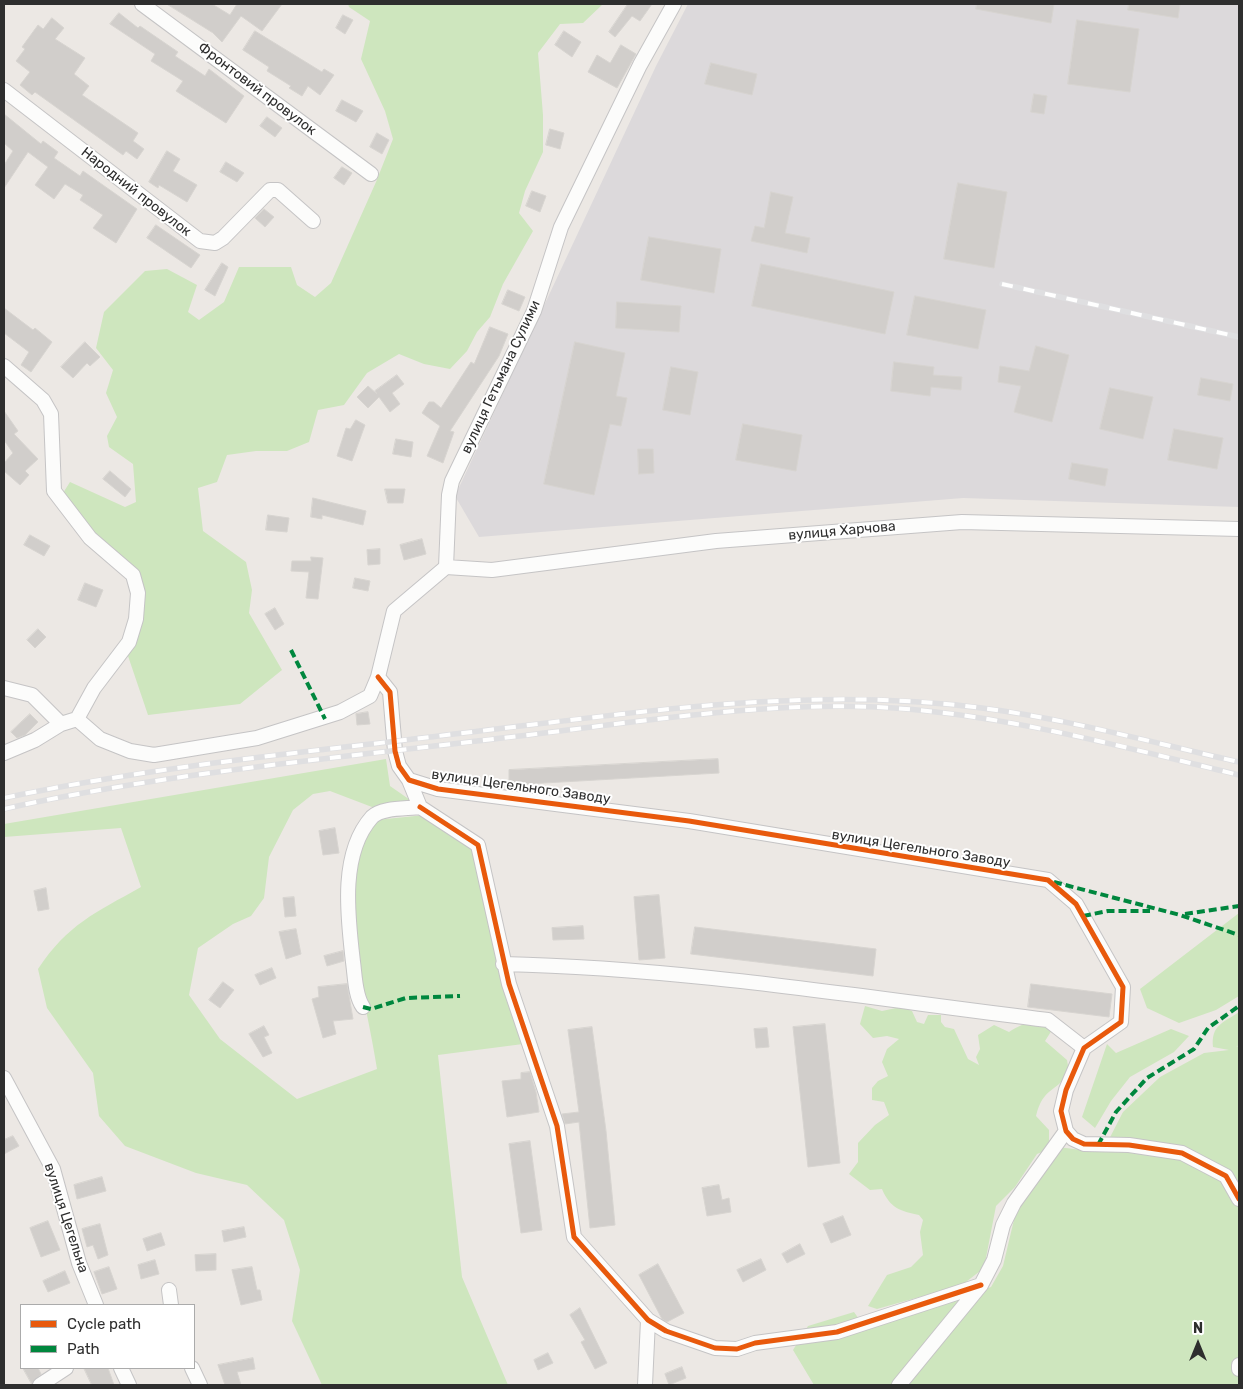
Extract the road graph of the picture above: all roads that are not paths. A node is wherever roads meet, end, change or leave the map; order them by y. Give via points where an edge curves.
1 (142, 4) edge
2 (674, 4) edge
3 (4, 90) edge
4 (371, 174) dead end
5 (313, 221) dead end
6 (4, 366) edge
7 (1239, 529) edge
8 (446, 567) junction
9 (378, 678) junction
10 (4, 688) edge
11 (77, 719) junction
12 (61, 724) junction
13 (4, 753) edge
14 (409, 780) junction
15 (420, 807) junction
16 (503, 964) junction
17 (363, 1007) dead end
18 (1084, 1048) junction
19 (4, 1078) edge
20 (1066, 1131) junction
21 (1239, 1199) edge
22 (981, 1285) junction
23 (169, 1290) dead end
24 (96, 1304) edge
25 (171, 1304) edge
26 (648, 1320) junction
27 (64, 1369) edge
28 (122, 1369) edge
29 (192, 1369) edge
30 (40, 1385) edge
31 (128, 1385) edge
32 (200, 1385) edge
33 (645, 1385) edge
34 (899, 1385) edge

1 - 4 street, Фронтовий провулок
2 - 8 street, вулиця Гетьмана Сулими via 640,65 561,227 534,311 452,481
3 - 5 street, Народний провулок via 200,241 215,243 223,238 270,190 278,190
6 - 11 street via 43,400 51,414 54,491 90,538 133,575 138,593 136,619 129,642 94,688
7 - 8 street, вулиця Харчова via 962,522 716,542 492,570
8 - 9 street via 394,611
9 - 11 street via 370,696 325,719 257,738 154,755 130,751 100,739
9 - 14 street via 390,692 395,751 399,766
10 - 12 street via 32,695
11 - 12 street
12 - 13 street
14 - 15 street
14 - 18 street, вулиця Цегельного Заводу via 438,789 689,822 1048,880 1076,904 1123,987 1121,1022
15 - 16 street via 478,845
15 - 17 street via 373,816 359,840 349,871 347,911 356,982
16 - 18 street via 581,966 732,979 1048,1020
16 - 26 street via 557,1126 574,1237
18 - 20 street via 1066,1090 1061,1111
19 - 24 street, вулиця Цегельна via 53,1169 79,1263
20 - 21 street via 1084,1144 1129,1145 1182,1153 1226,1176
20 - 22 street via 1014,1202 1003,1225 994,1260
22 - 26 street via 837,1332 755,1343 736,1349 715,1348 666,1331
22 - 34 street
23 - 25 street
26 - 33 street
27 - 30 street
28 - 31 street
29 - 32 street

